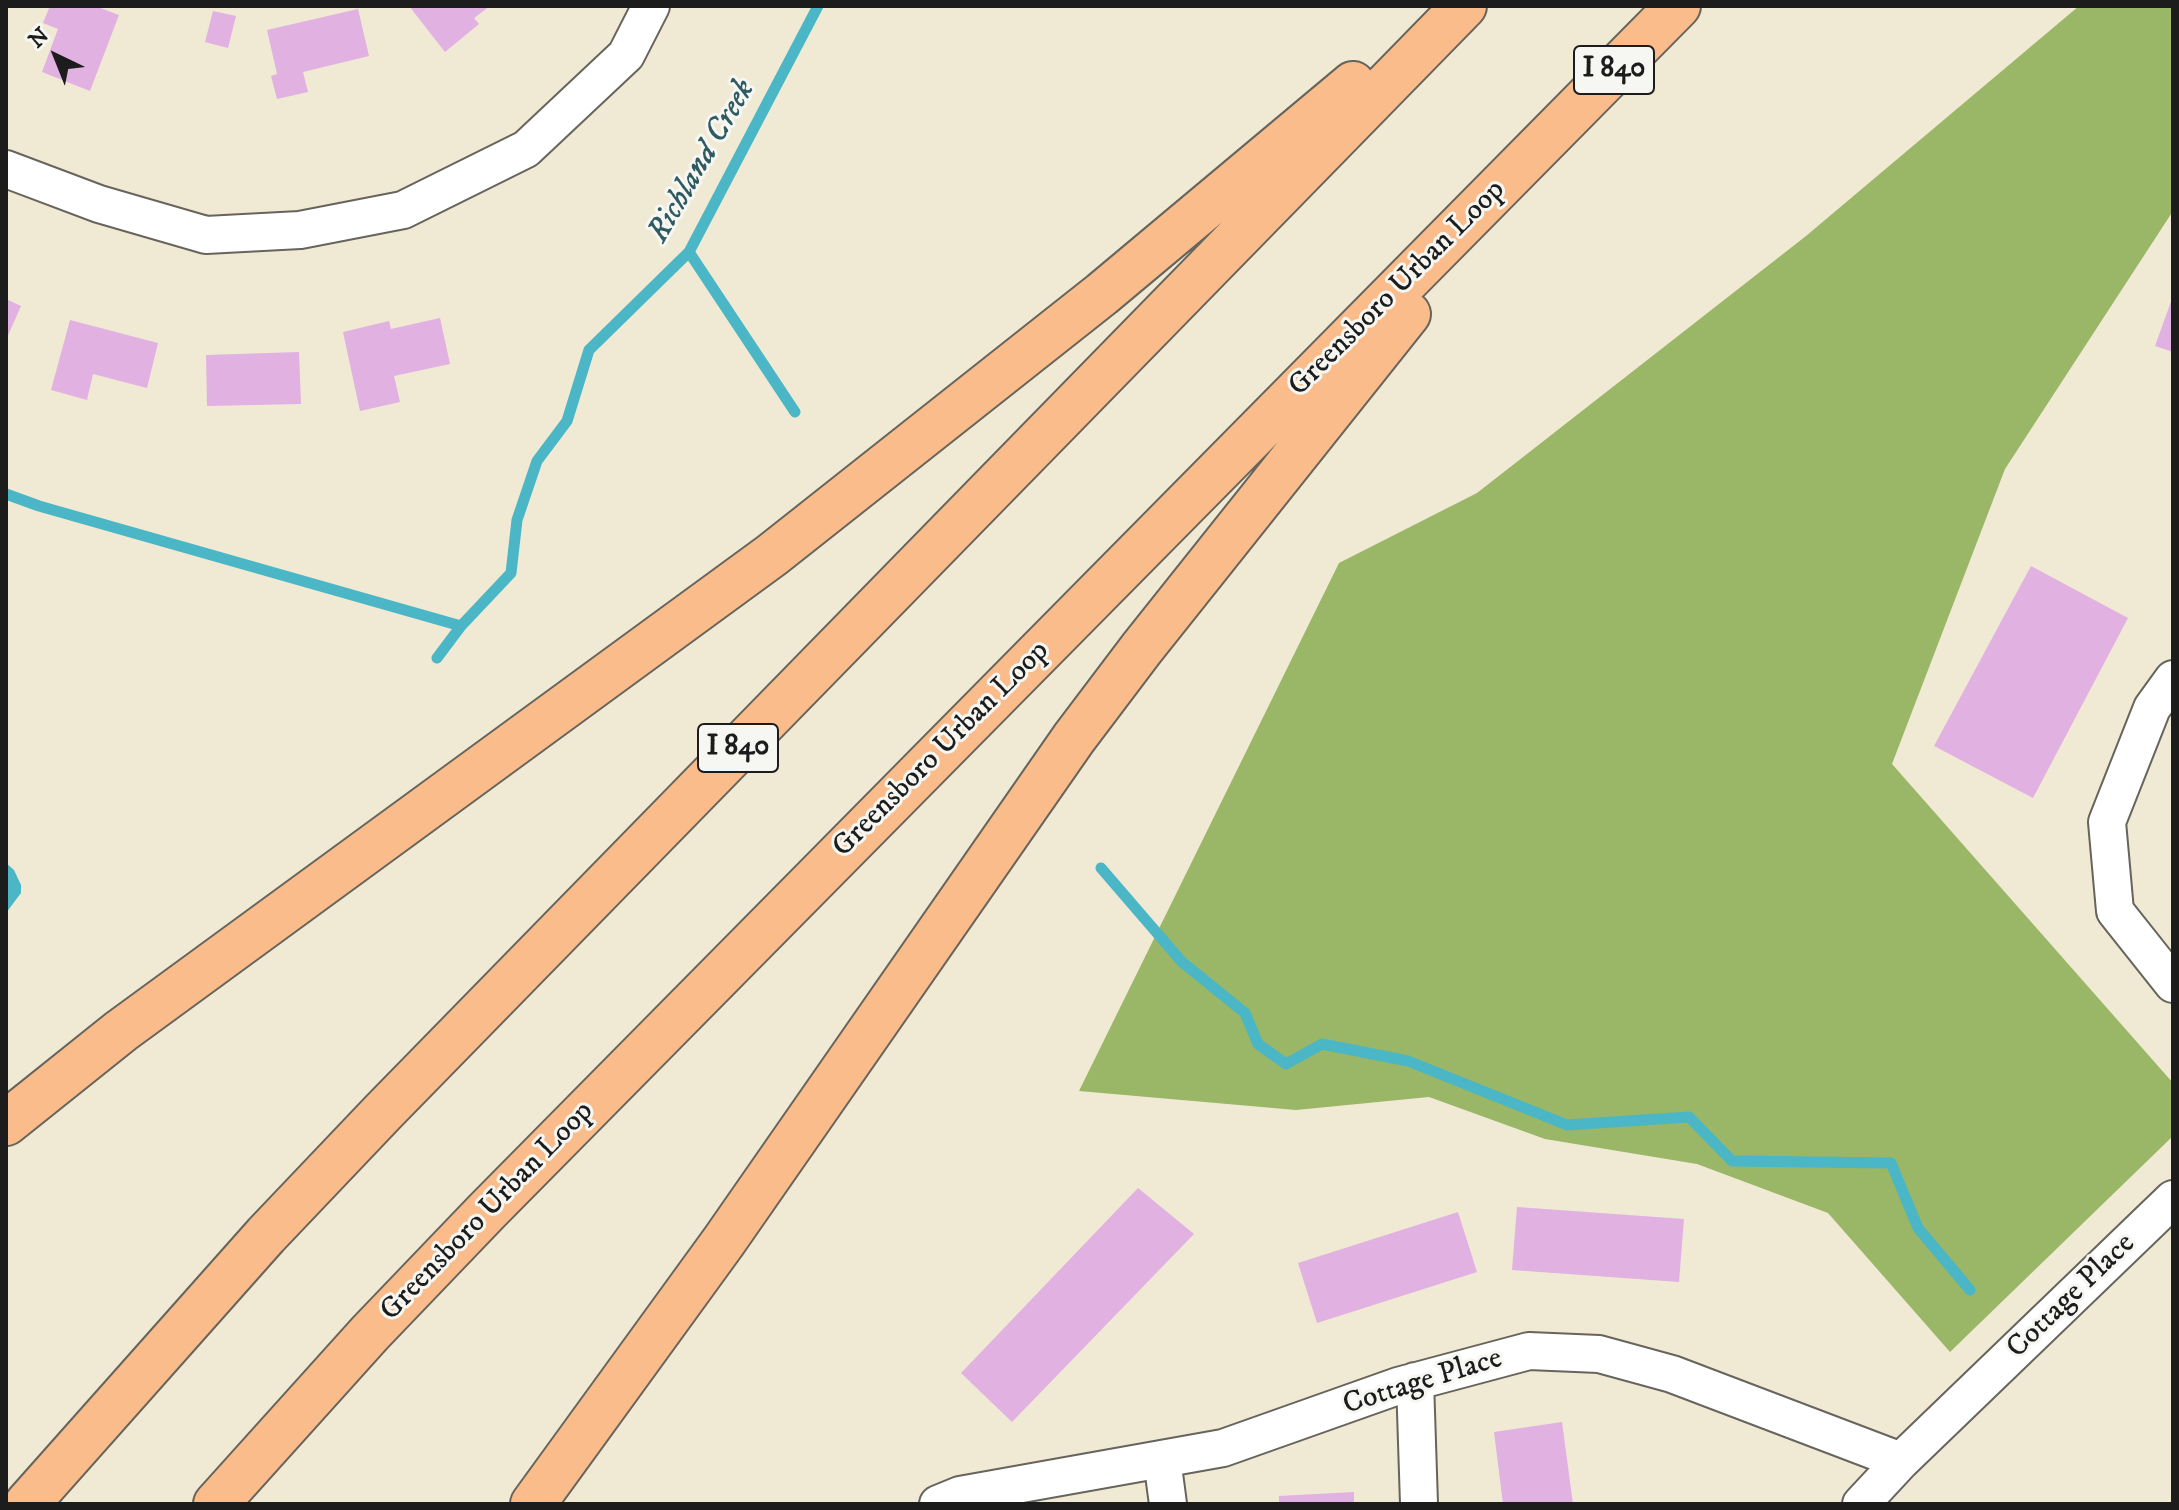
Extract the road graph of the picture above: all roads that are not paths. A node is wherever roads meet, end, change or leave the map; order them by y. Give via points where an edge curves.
1 (651, 6) edge
2 (1445, 6) edge
3 (1464, 6) edge
4 (1678, 6) edge
5 (1551, 135) junction
6 (6, 169) edge
7 (2173, 679) edge
8 (2173, 984) edge
9 (6, 1123) edge
10 (2173, 1199) edge
11 (1415, 1381) junction
12 (1162, 1459) junction
13 (1901, 1461) junction
14 (27, 1504) edge
15 (216, 1504) edge
16 (533, 1504) edge
17 (938, 1504) edge
18 (1168, 1504) edge
19 (1419, 1504) edge
20 (1861, 1504) edge

1 - 6 street via 626,55 526,149 403,210 300,230 206,235 99,204
2 - 9 highway via 1102,294 772,555 121,1031
3 - 14 highway, I 840 via 383,1112
4 - 5 highway, Greensboro Urban Loop / I 840
5 - 15 highway, Greensboro Urban Loop / I 840 via 486,1212
5 - 16 highway via 1074,738 724,1241
7 - 8 street via 2152,708 2107,822 2115,911
10 - 13 street, Cottage Place
11 - 12 street, Cottage Place via 1223,1448
11 - 13 street, Cottage Place via 1529,1351 1599,1354 1672,1374
11 - 19 street
12 - 17 street, Cottage Place via 960,1495
12 - 18 street
13 - 20 street, Cottage Place

